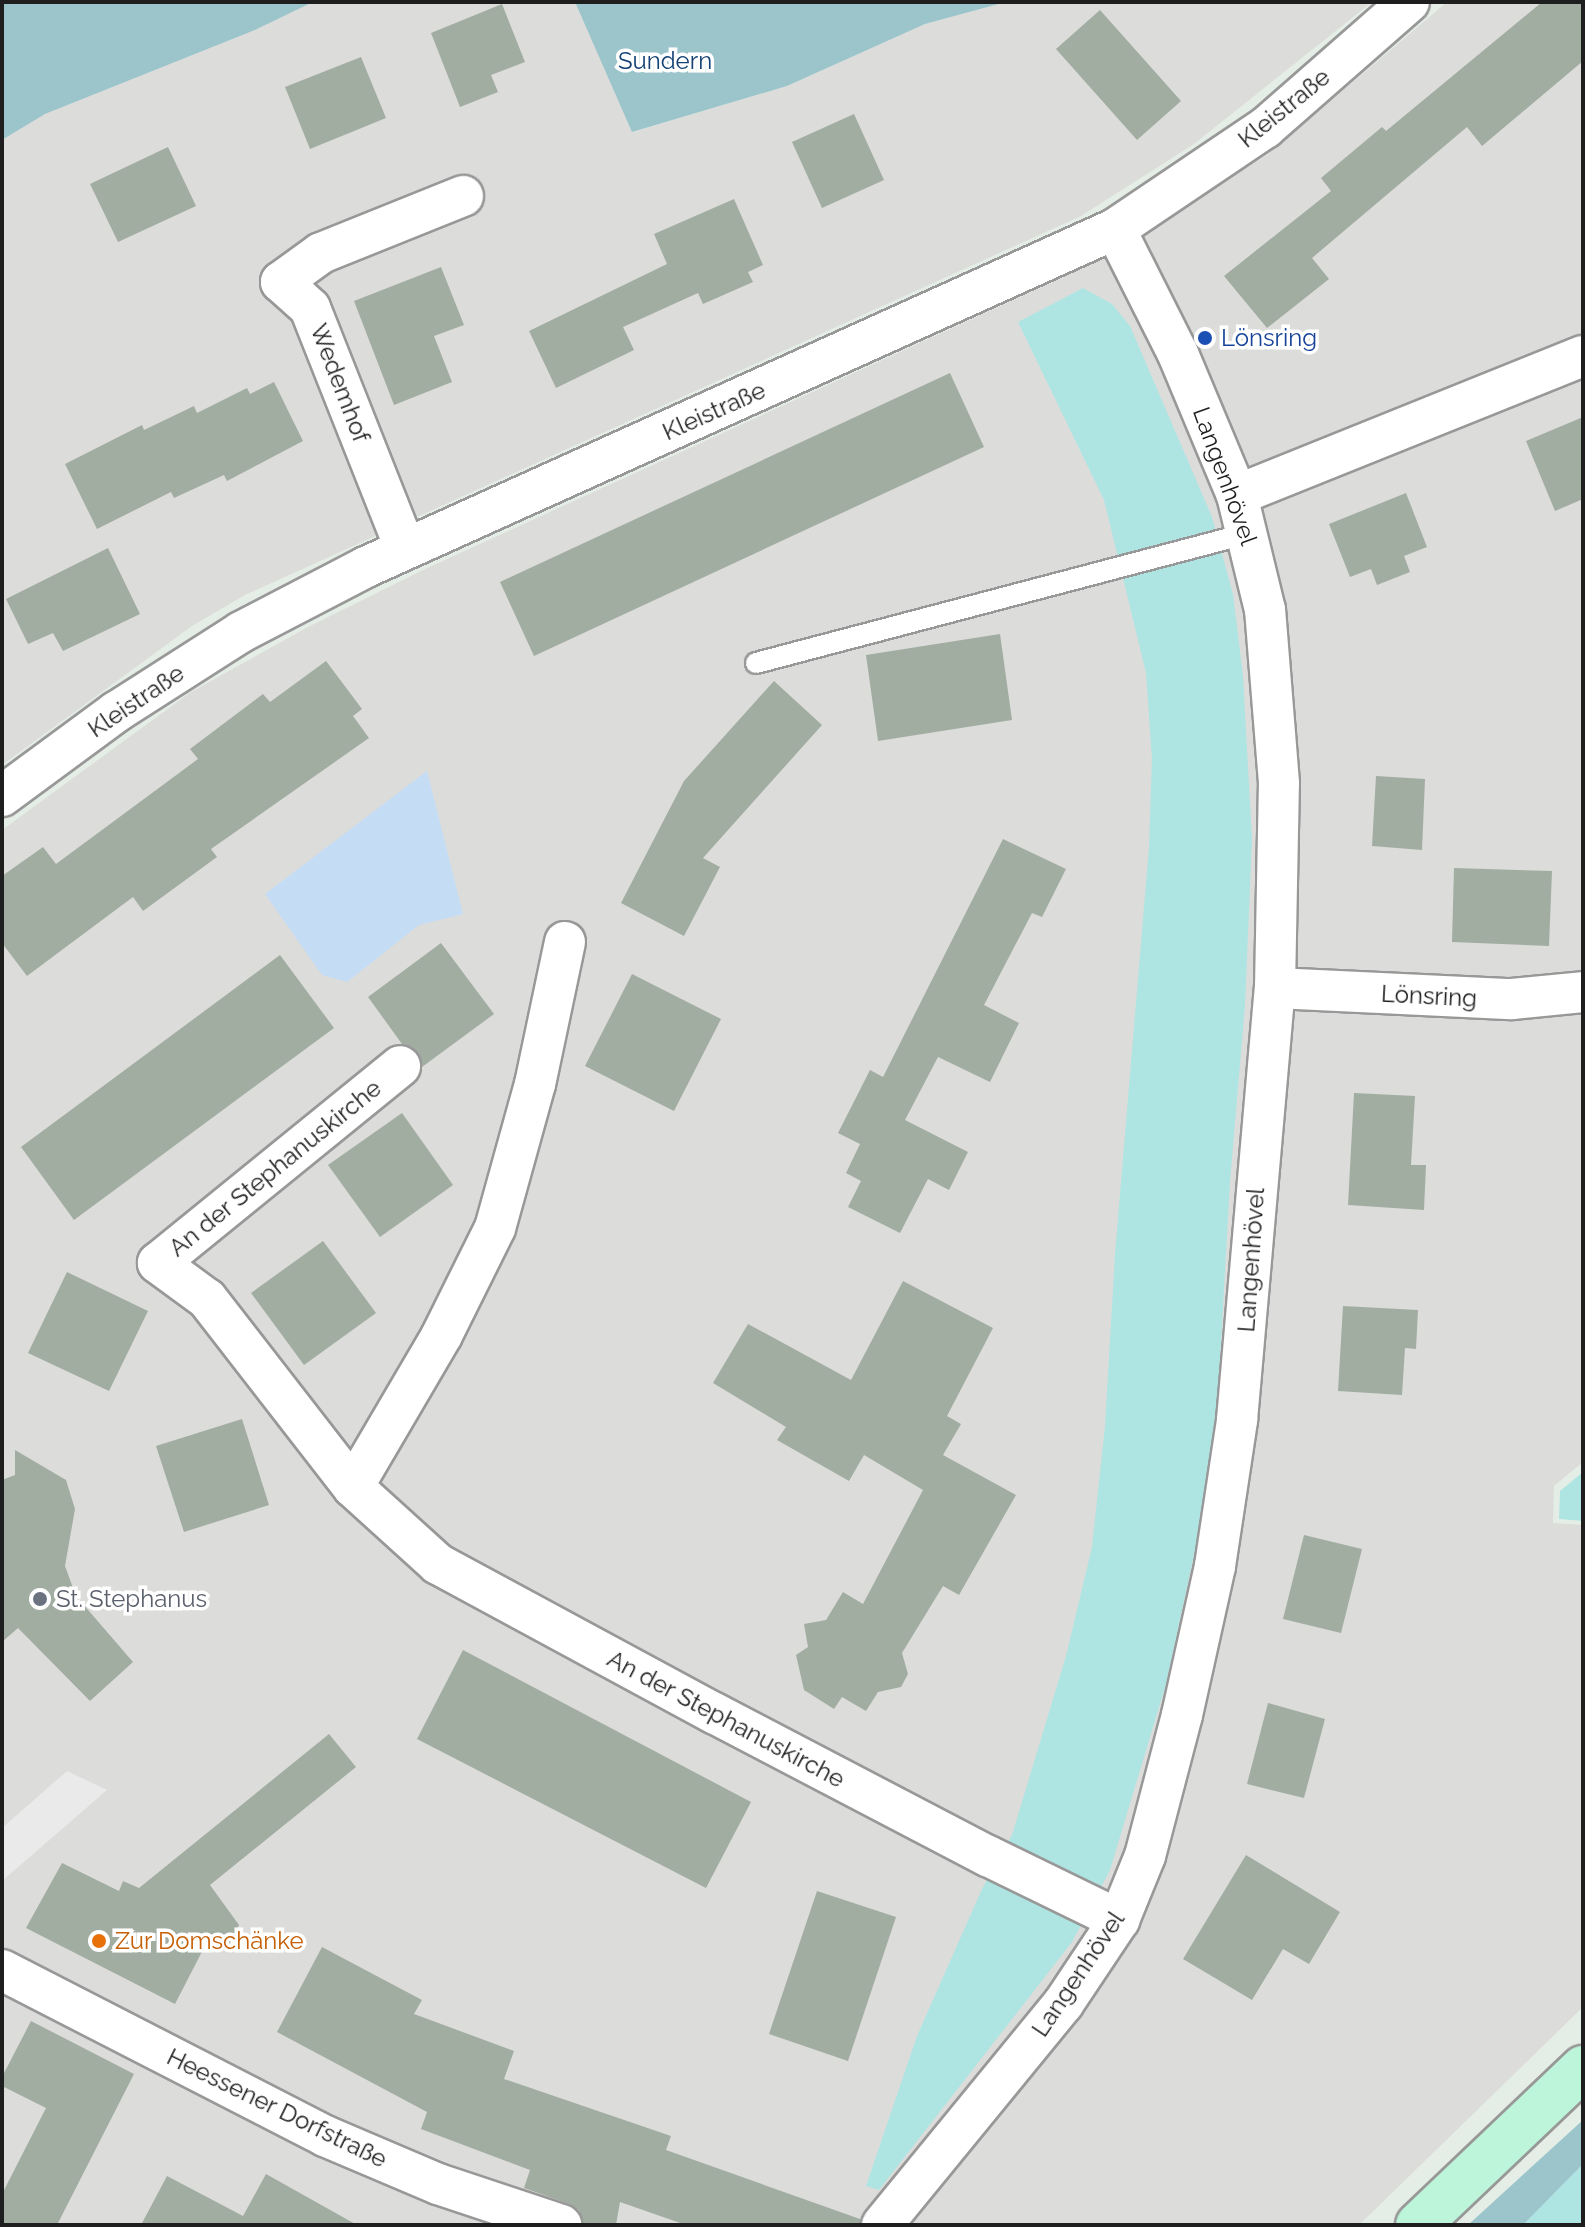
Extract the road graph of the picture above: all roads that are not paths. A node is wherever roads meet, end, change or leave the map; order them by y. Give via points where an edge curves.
1 (1409, 2) edge
2 (463, 196) dead end
3 (1115, 229) junction
4 (1583, 356) edge
5 (1237, 495) junction
6 (1249, 533) junction
7 (405, 548) junction
8 (756, 663) dead end
9 (2, 796) edge
10 (565, 942) dead end
11 (1275, 988) junction
12 (1583, 992) edge
13 (400, 1066) dead end
14 (353, 1487) junction
15 (1119, 1920) junction
16 (2, 1970) edge
17 (1583, 2068) edge
18 (561, 2225) edge
19 (882, 2225) edge
20 (1418, 2225) edge

1 - 3 street, Kleistraße via 1265,128
2 - 7 street, Wedemhof via 321,253 281,282 310,308
3 - 5 street, Langenhövel via 1178,354
3 - 7 street, Kleistraße
4 - 5 street
5 - 6 street, Langenhövel
6 - 8 lane
6 - 11 street, Langenhövel via 1265,610 1279,783
7 - 9 street, Kleistraße via 241,632 116,712
10 - 14 street via 535,1084 495,1228 442,1335
11 - 12 street, Lönsring via 1512,999
11 - 15 street, Langenhövel via 1230,1483 1182,1715 1145,1856
13 - 14 street, An der Stephanuskirche via 158,1263 207,1299
14 - 15 street, An der Stephanuskirche via 438,1564 742,1728
15 - 19 street, Langenhövel via 1063,2004
16 - 18 street, Heessener Dorfstraße via 325,2136 438,2184
17 - 20 main road

